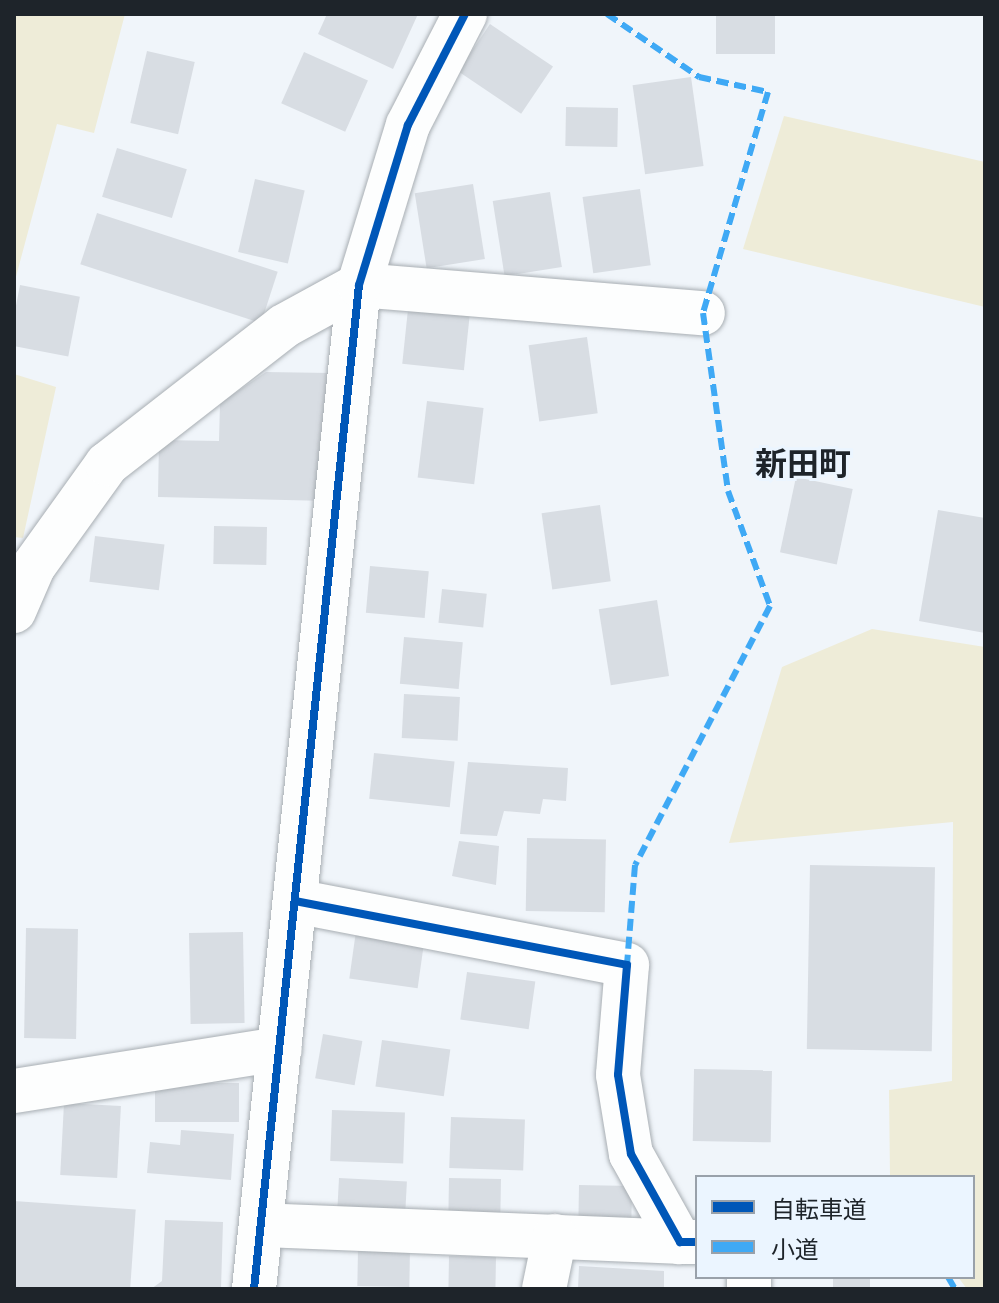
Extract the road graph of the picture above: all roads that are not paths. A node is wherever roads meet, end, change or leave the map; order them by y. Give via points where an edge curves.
1 (465, 14) edge
2 (359, 285) junction
3 (703, 313) dead end
4 (14, 611) edge
5 (295, 901) junction
6 (280, 1049) junction
7 (14, 1091) edge
8 (261, 1225) junction
9 (555, 1236) junction
10 (689, 1242) edge
11 (254, 1289) edge
12 (544, 1289) edge

1 - 2 street via 408,125
2 - 3 street
2 - 4 street via 284,326 107,464 33,567
2 - 5 street
5 - 6 street
5 - 10 street via 627,965 618,1075 631,1154
6 - 7 street
6 - 8 street
8 - 9 street
8 - 11 street
9 - 10 street
9 - 12 street

